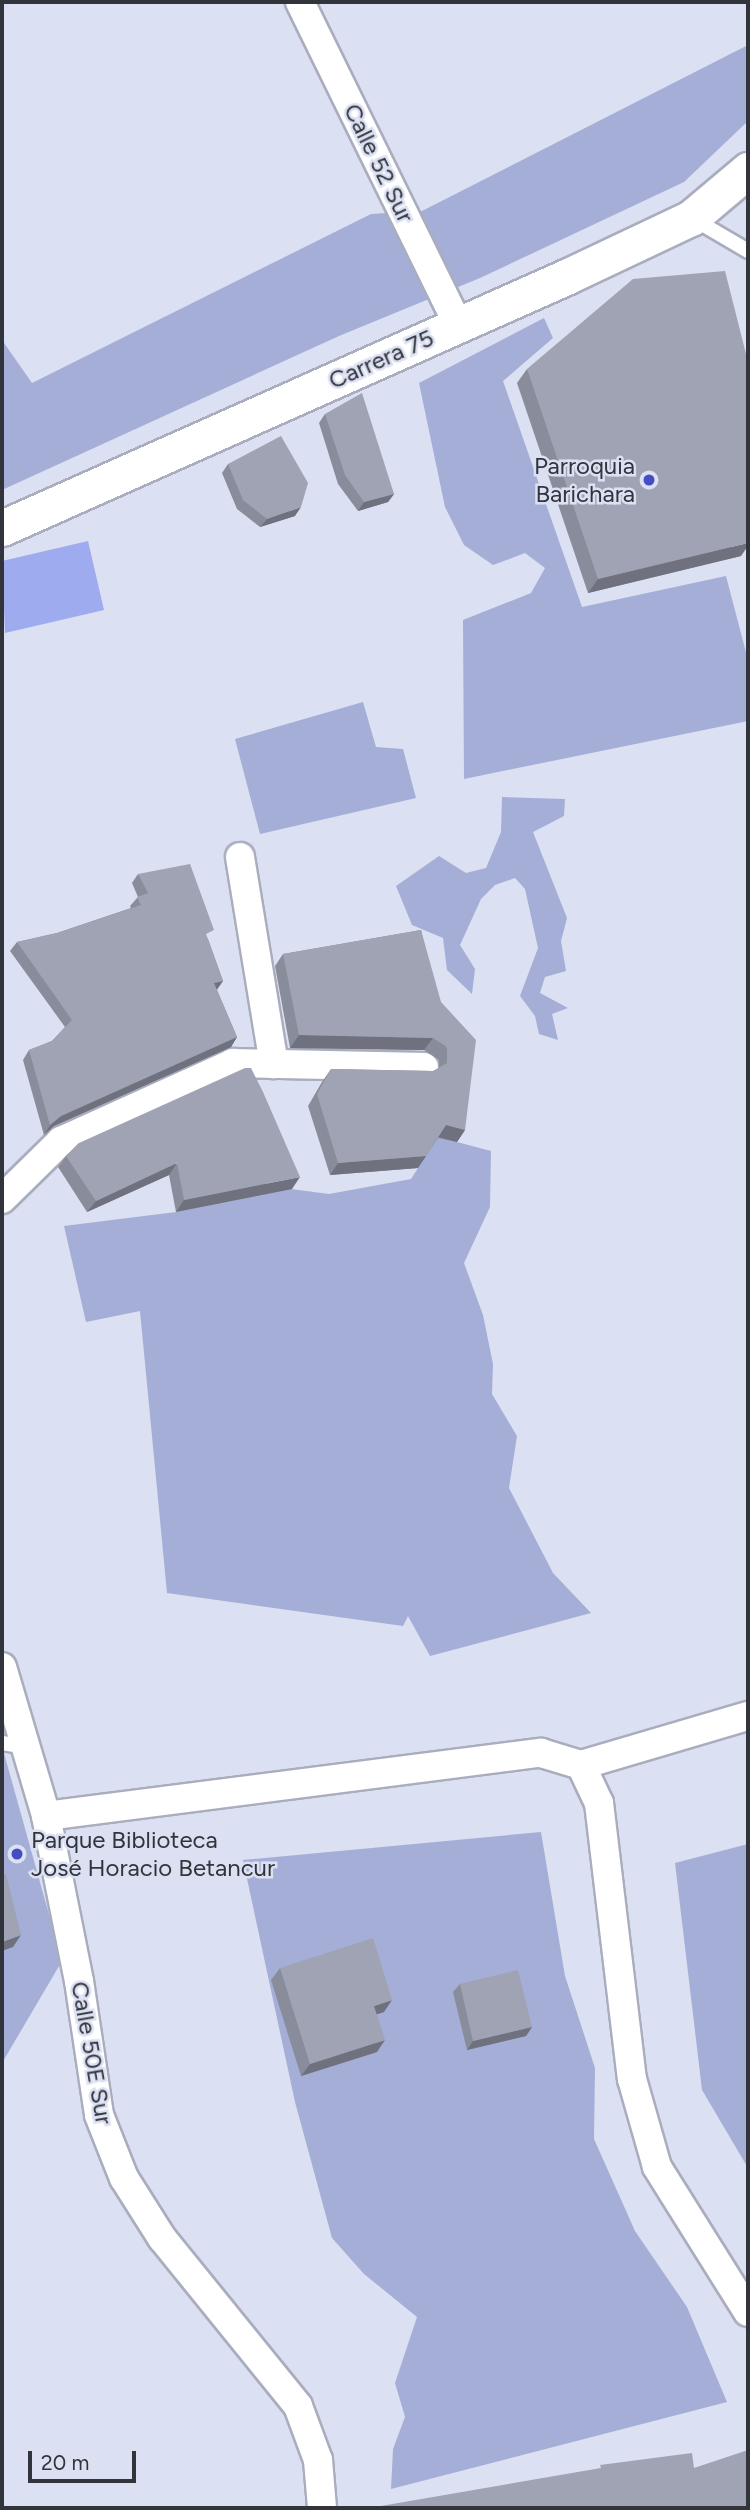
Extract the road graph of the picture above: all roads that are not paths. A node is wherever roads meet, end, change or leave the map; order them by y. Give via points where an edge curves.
1 (300, 2) edge
2 (748, 170) edge
3 (691, 218) junction
4 (748, 251) edge
5 (458, 325) junction
6 (2, 528) edge
7 (240, 857) dead end
8 (274, 1064) junction
9 (424, 1067) dead end
10 (2, 1199) edge
11 (2, 1667) edge
12 (748, 1716) edge
13 (14, 1745) edge
14 (582, 1765) junction
15 (46, 1816) junction
16 (748, 2312) edge
17 (322, 2508) edge

1 - 5 street, Calle 52 Sur
2 - 3 street, Carrera 75
3 - 4 lane
3 - 5 street, Carrera 75
5 - 6 street, Carrera 75
7 - 8 street
8 - 9 street
8 - 10 street via 233,1063 61,1141
11 - 13 street, Calle 50E Sur
12 - 14 street
13 - 15 street, Calle 50E Sur
14 - 15 street via 541,1753
14 - 16 street via 599,1803 632,2079 657,2167
15 - 17 street, Calle 50E Sur via 79,1981 99,2115 124,2178 162,2238 298,2406 318,2460

